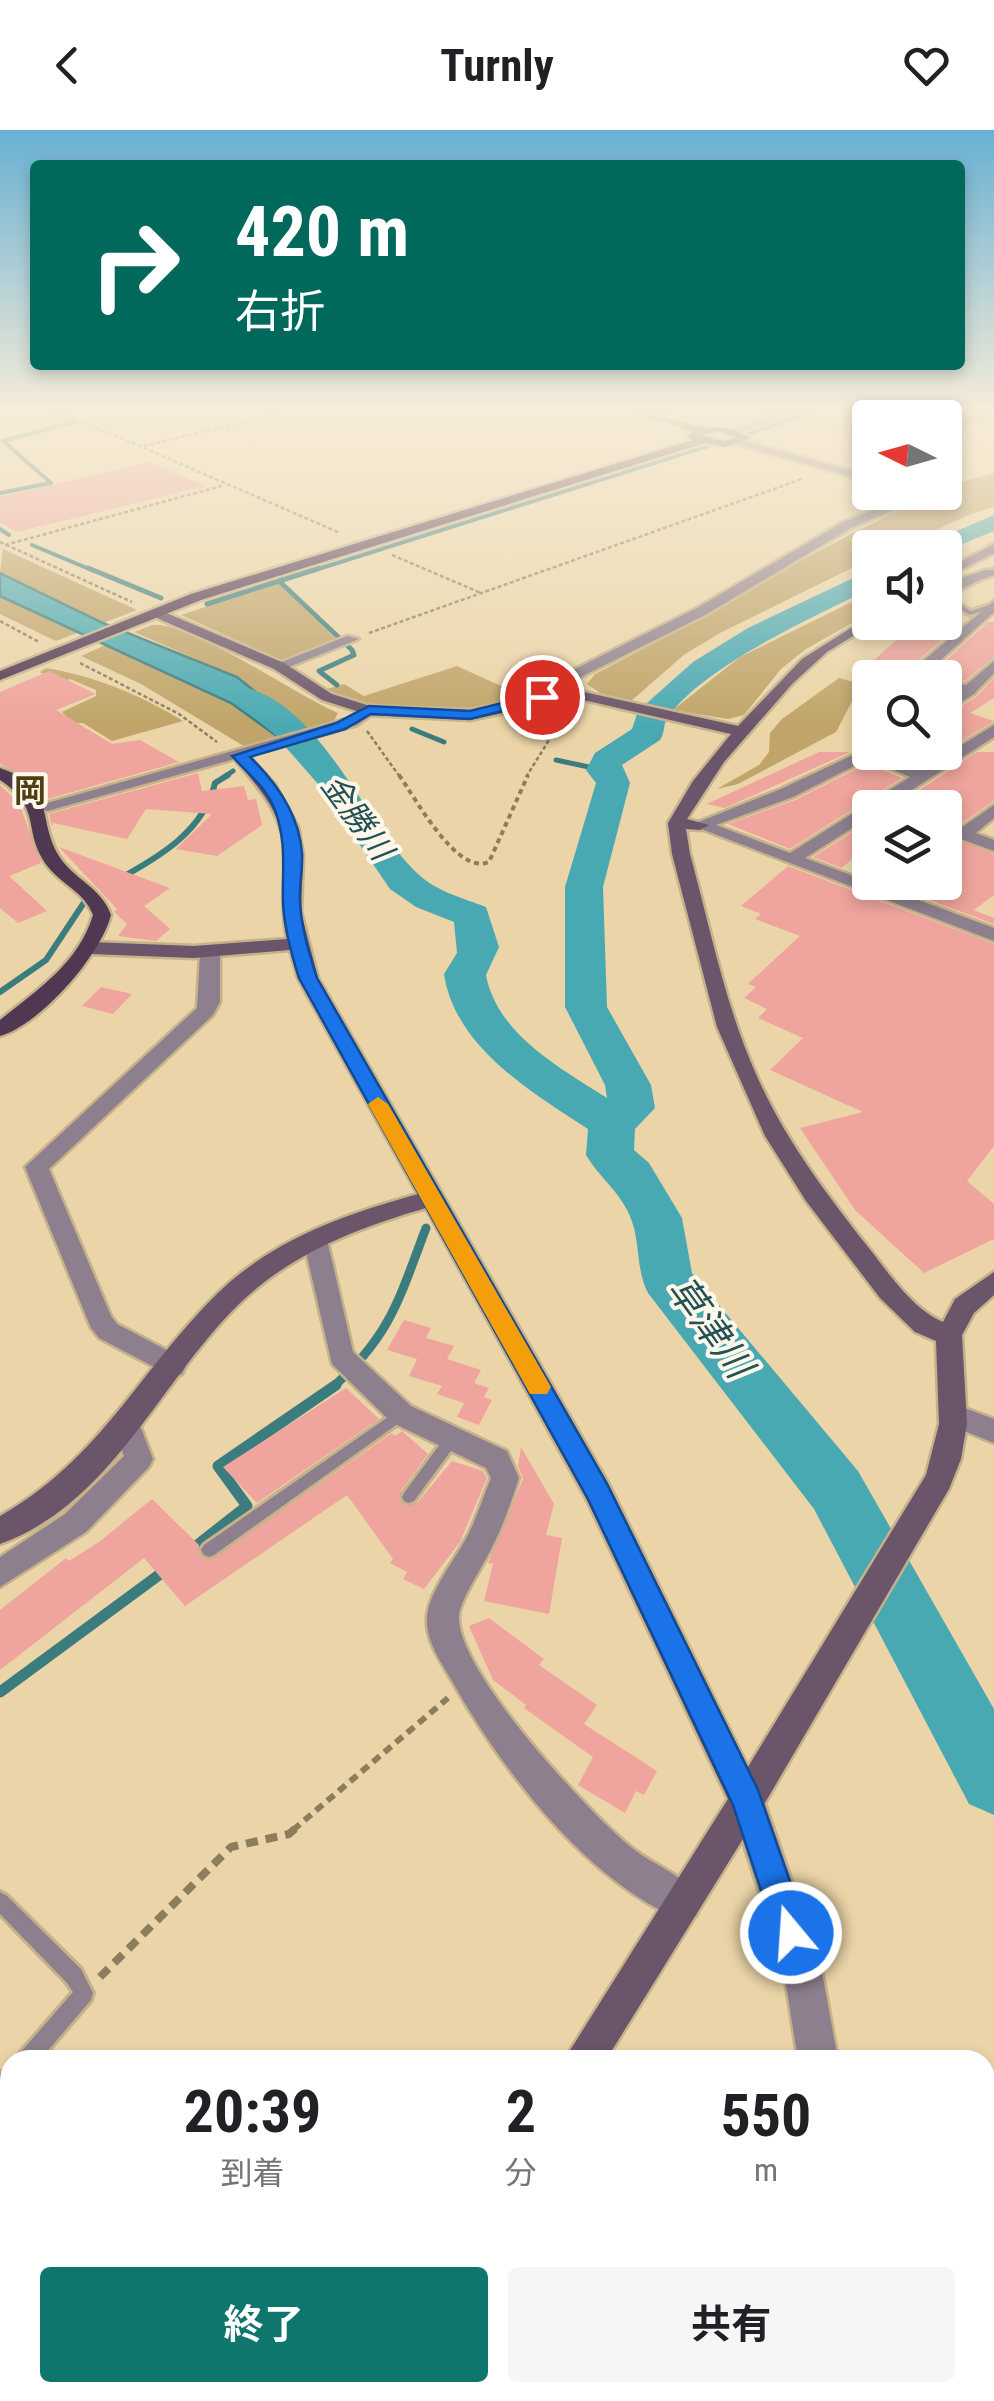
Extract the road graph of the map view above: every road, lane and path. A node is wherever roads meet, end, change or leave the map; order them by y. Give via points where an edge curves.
1 (115, 515) edge
2 (298, 515) edge
3 (454, 515) edge
4 (701, 515) edge
5 (873, 515) edge
6 (364, 544) junction
7 (1, 546) edge
8 (994, 548) edge
9 (381, 550) dead end
10 (962, 565) edge
11 (992, 572) edge
12 (962, 586) edge
13 (481, 593) junction
14 (962, 606) edge
15 (993, 611) edge
16 (157, 613) junction
17 (0, 621) edge
18 (852, 634) edge
19 (352, 639) joint
20 (63, 650) junction
21 (932, 660) edge
22 (994, 665) edge
23 (279, 666) junction
24 (0, 676) edge
25 (962, 689) edge
26 (969, 691) junction
27 (569, 694) junction
28 (962, 696) edge
29 (369, 710) junction
30 (346, 724) junction
31 (994, 730) edge
32 (744, 732) junction
33 (241, 755) junction
34 (852, 761) edge
35 (908, 770) edge
36 (0, 773) edge
37 (920, 775) junction
38 (40, 807) junction
39 (994, 810) edge
40 (689, 824) junction
41 (994, 846) edge
42 (795, 857) junction
43 (994, 934) edge
44 (297, 942) junction
45 (90, 948) junction
46 (210, 954) junction
47 (0, 1030) edge
48 (432, 1198) junction
49 (314, 1240) junction
50 (994, 1281) edge
51 (949, 1336) junction
52 (173, 1366) junction
53 (401, 1414) junction
54 (957, 1416) junction
55 (126, 1424) junction
56 (994, 1431) edge
57 (452, 1440) junction
58 (409, 1497) dead end
59 (0, 1531) edge
60 (209, 1550) dead end
61 (0, 1573) edge
62 (468, 1680) junction
63 (747, 1801) junction
64 (0, 1901) edge
65 (683, 1903) junction
66 (84, 1994) junction
67 (36, 2050) edge
68 (590, 2050) edge
69 (816, 2050) edge

1 - 7 path
2 - 6 path
3 - 6 main road
4 - 13 path
5 - 27 street via 576,674
6 - 16 main road
7 - 16 path
8 - 10 street
9 - 13 path
11 - 12 street
13 - 19 path
14 - 15 lane
15 - 21 street via 976,618
16 - 20 main road
16 - 23 street
17 - 20 path
18 - 32 street via 808,662
19 - 23 street
20 - 24 main road
20 - 33 path
22 - 26 street
23 - 29 street via 328,697
25 - 26 street
26 - 28 street
27 - 29 street via 470,715
27 - 30 path via 502,818 489,862 480,866 461,860 389,756
27 - 32 street
29 - 30 street
30 - 33 street
31 - 37 street
32 - 40 street via 695,789
33 - 38 street
33 - 44 street via 282,809 294,851
34 - 40 street via 787,793
35 - 37 street
36 - 38 main road
37 - 42 street
38 - 45 main road via 48,852 100,907 100,931
39 - 41 street via 964,834
40 - 42 street
40 - 51 street via 680,854 727,1027 776,1136 889,1291 924,1325
42 - 43 street
44 - 46 street
44 - 48 street via 308,978
45 - 46 street
45 - 47 main road
46 - 52 street via 206,1011 37,1167 100,1321 108,1332
48 - 49 street
48 - 63 street via 598,1492
49 - 52 street via 234,1294
49 - 53 street via 341,1357
50 - 51 street via 964,1306
51 - 54 street
52 - 55 street
53 - 57 street
53 - 60 lane
54 - 56 street
54 - 63 street via 938,1480
55 - 59 street via 68,1488
55 - 61 street via 138,1459 118,1484 72,1531
57 - 58 lane
57 - 62 street via 497,1460 505,1478 444,1611 445,1638
62 - 65 street via 536,1778 619,1861
62 - 66 path via 290,1834 232,1847
63 - 65 street
63 - 69 street via 802,1966
64 - 66 lane
65 - 68 street
66 - 67 lane

